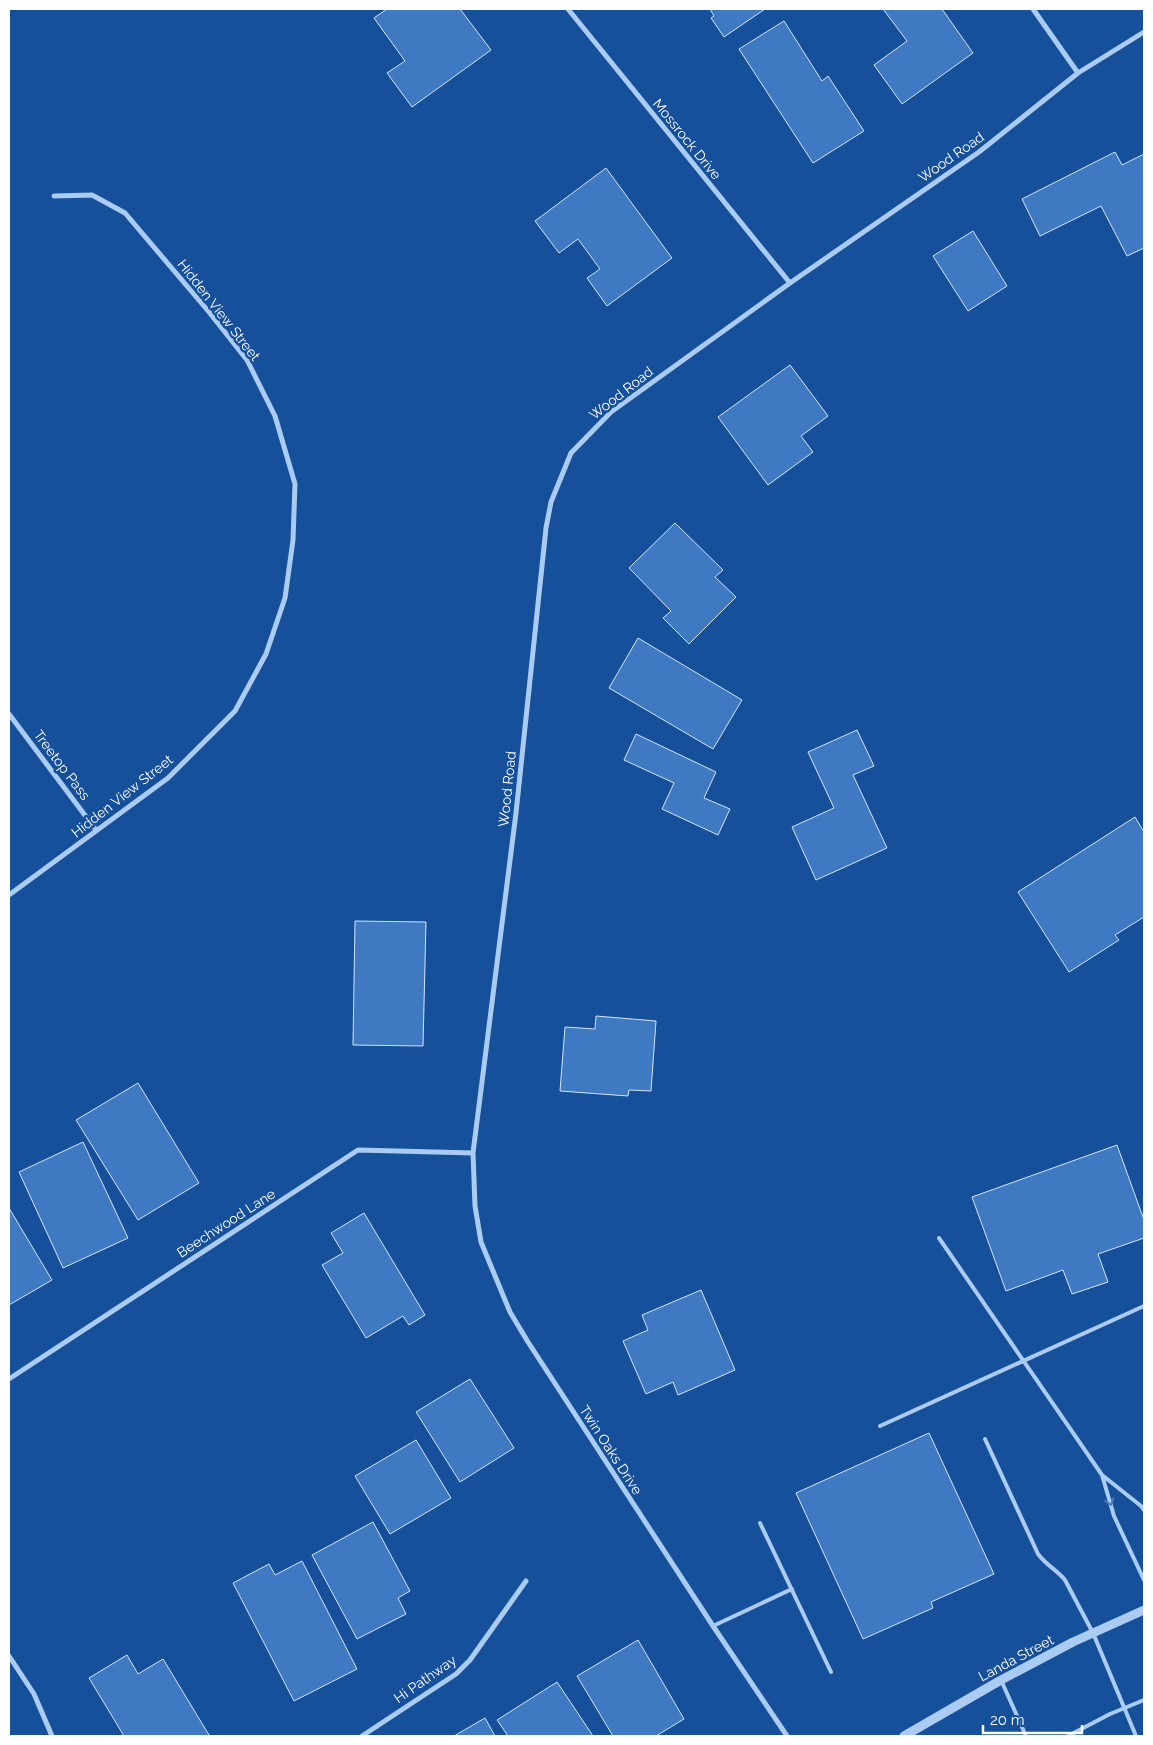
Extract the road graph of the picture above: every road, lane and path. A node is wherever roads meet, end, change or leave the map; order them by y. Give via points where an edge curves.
1 (568, 9) edge
2 (1033, 9) edge
3 (1144, 32) edge
4 (1078, 73) junction
5 (54, 196) dead end
6 (790, 283) junction
7 (9, 714) edge
8 (96, 830) junction
9 (9, 895) edge
10 (473, 1153) junction
11 (939, 1238) dead end
12 (1144, 1306) edge
13 (1023, 1361) junction
14 (9, 1379) edge
15 (880, 1426) dead end
16 (985, 1439) dead end
17 (1102, 1474) junction
18 (1144, 1510) edge
19 (760, 1523) dead end
20 (1144, 1580) edge
21 (526, 1581) dead end
22 (792, 1590) junction
23 (1144, 1610) edge
24 (713, 1626) junction
25 (1093, 1633) junction
26 (9, 1656) edge
27 (831, 1672) dead end
28 (1001, 1680) junction
29 (1144, 1700) edge
30 (1124, 1709) junction
31 (52, 1736) edge
32 (362, 1736) edge
33 (787, 1736) edge
34 (904, 1736) edge
35 (1026, 1736) edge
36 (1068, 1736) edge
37 (1136, 1736) edge

1 - 6 street, Mossrock Drive
2 - 4 street
3 - 4 street, Wood Road
4 - 6 street, Wood Road via 979,152
5 - 8 street, Hidden View Street via 92,195 125,213 209,312 248,360 275,416 295,484 293,540 285,598 266,654 235,711 168,778
6 - 10 street, Wood Road via 611,412 571,453 551,502
7 - 8 street, Treetop Pass
8 - 9 street, Hidden View Street
10 - 14 street, Beechwood Lane via 358,1150
10 - 24 street, Twin Oaks Drive via 475,1206 481,1242 510,1312
11 - 13 lane
12 - 13 lane
13 - 15 lane
13 - 17 lane
16 - 25 lane via 1038,1554 1065,1580
17 - 18 lane
17 -> 20 lane via 1114,1516
19 - 22 lane
21 - 32 street, Hi Pathway via 470,1660 456,1674
22 - 24 lane
22 - 27 lane
23 - 25 street, Landa Street
24 - 33 street, Twin Oaks Drive
25 - 28 street, Landa Street
25 - 30 lane
26 - 31 street via 34,1694
28 - 34 street, Landa Street
28 - 35 lane
29 - 30 lane
30 - 36 lane
30 - 37 lane

